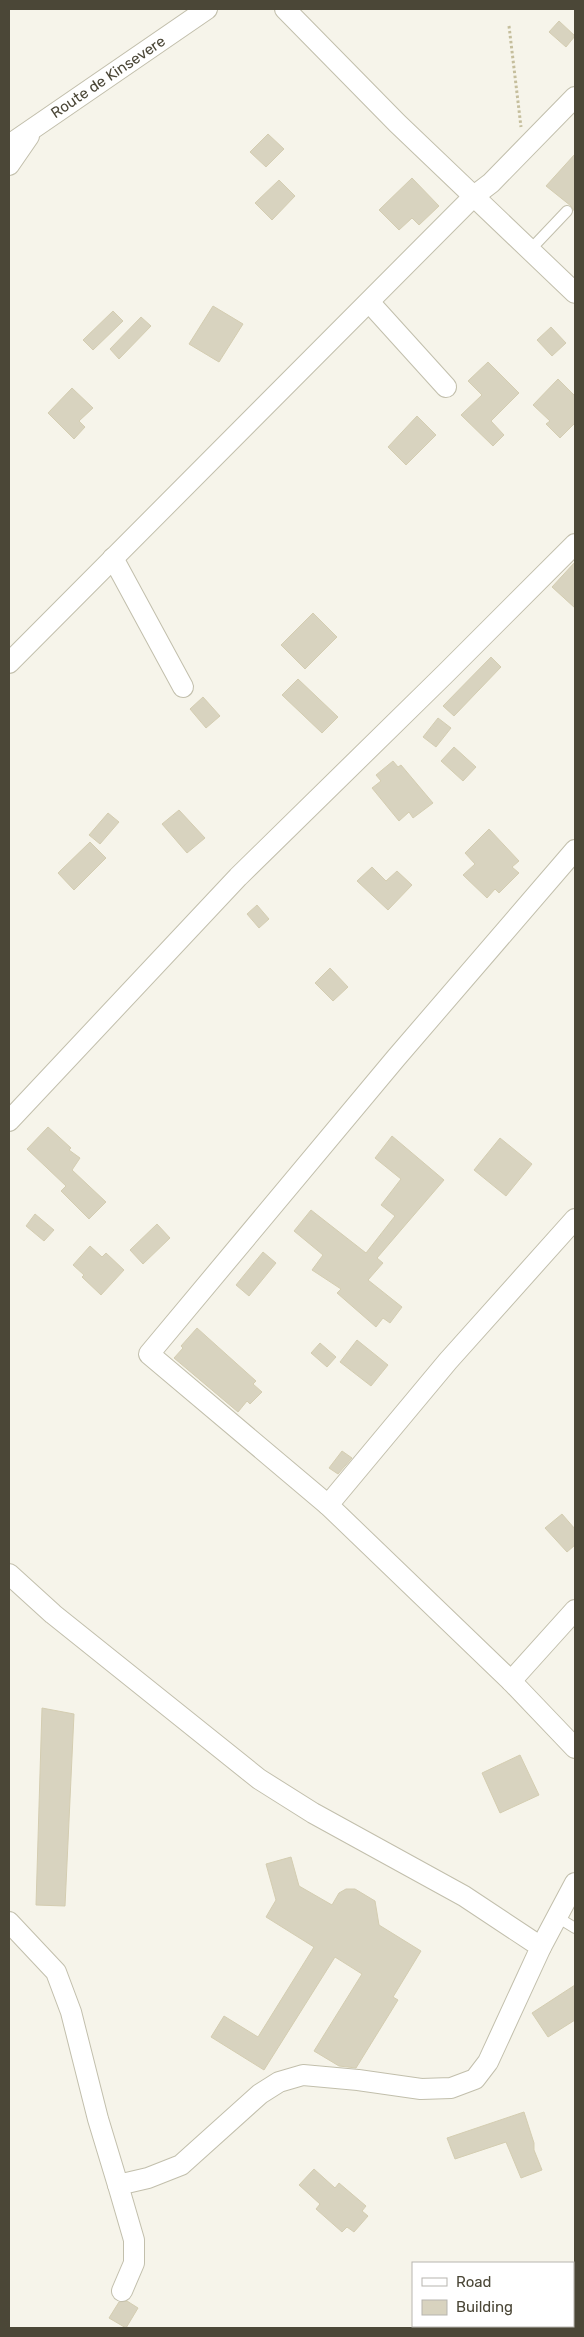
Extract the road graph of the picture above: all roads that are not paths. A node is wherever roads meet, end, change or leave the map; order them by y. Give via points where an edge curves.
1 (207, 9) edge
2 (285, 9) edge
3 (575, 98) edge
4 (33, 128) junction
5 (9, 145) edge
6 (9, 165) edge
7 (474, 196) junction
8 (567, 211) dead end
9 (530, 250) junction
10 (573, 287) edge
11 (370, 303) junction
12 (446, 387) dead end
13 (575, 544) edge
14 (113, 558) junction
15 (9, 663) edge
16 (183, 687) dead end
17 (575, 850) edge
18 (9, 1121) edge
19 (575, 1219) edge
20 (328, 1505) junction
21 (9, 1574) edge
22 (575, 1610) edge
23 (511, 1682) junction
24 (575, 1748) edge
25 (575, 1883) edge
26 (557, 1917) junction
27 (9, 1922) edge
28 (575, 1928) edge
29 (541, 1947) junction
30 (118, 2185) junction
31 (122, 2291) dead end

1 - 4 street, Route de Kinsevere
2 - 7 street
3 - 7 street via 524,151
4 - 5 street, Route de Kinsevere
4 - 6 street
7 - 9 street
7 - 11 street
8 - 9 lane
9 - 10 street
11 - 12 street
11 - 14 street
13 - 18 street via 238,877
14 - 15 street
14 - 16 street
17 - 20 street via 149,1354
19 - 20 street via 448,1361
20 - 23 street
21 - 29 street via 53,1614 259,1779 313,1813 464,1896
22 - 23 street
23 - 24 street
25 - 26 street
26 - 28 lane
26 - 29 street
27 - 30 street via 56,1972 71,2012
29 - 30 street via 488,2062 475,2079 451,2088 421,2089 303,2075 279,2082 260,2094 180,2165 148,2178
30 - 31 street via 134,2240 134,2263

